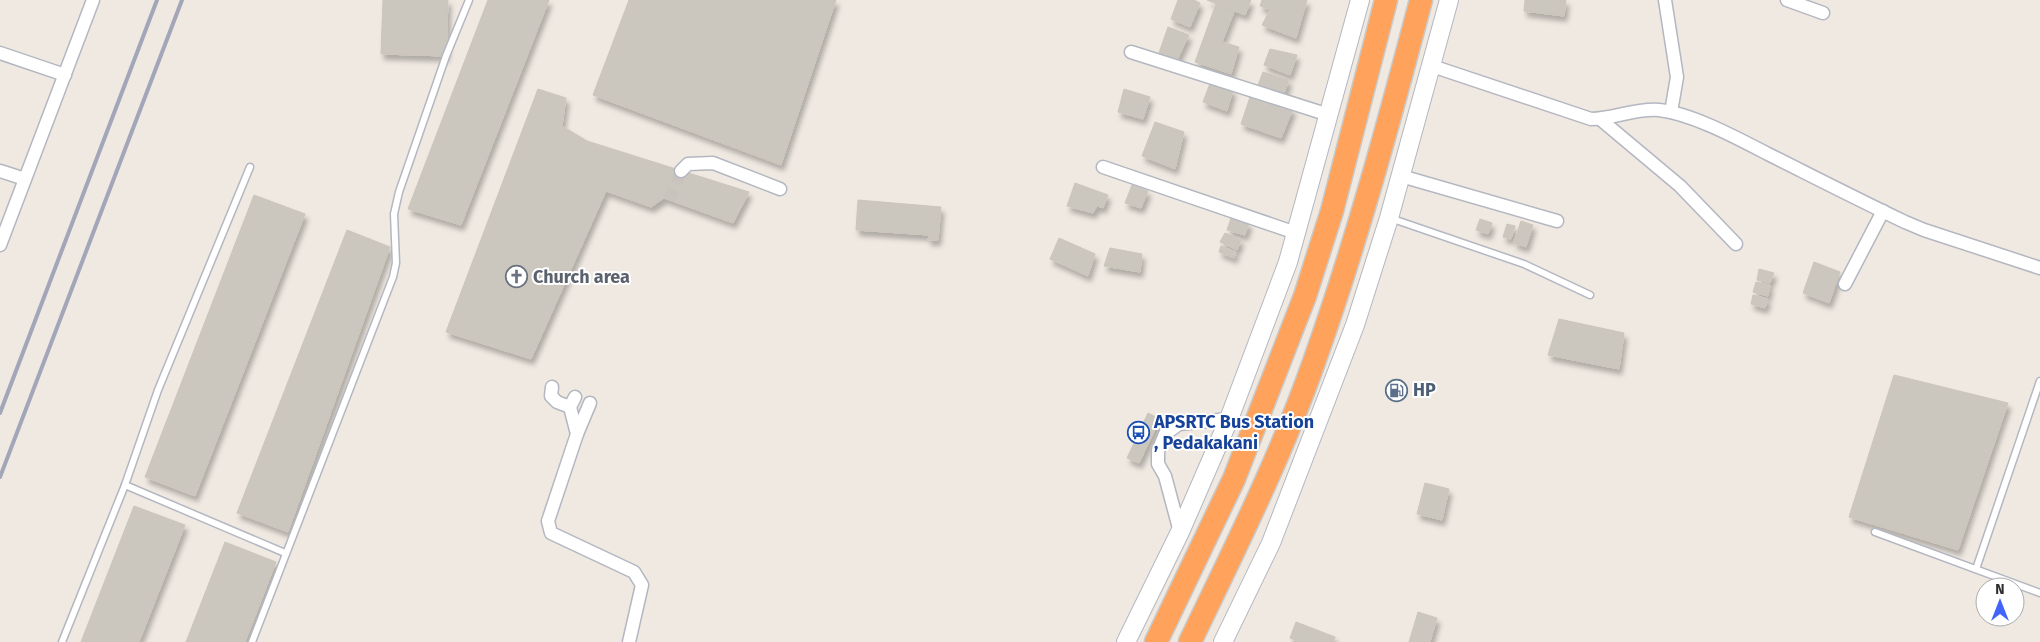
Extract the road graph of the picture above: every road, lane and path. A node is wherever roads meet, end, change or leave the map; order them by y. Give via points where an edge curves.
1 (93, 0) edge
2 (468, 0) edge
3 (1360, 0) edge
4 (1386, 0) edge
5 (1421, 0) edge
6 (1449, 0) edge
7 (1665, 0) edge
8 (1787, 0) edge
9 (1823, 13) dead end
10 (1131, 52) dead end
11 (0, 53) edge
12 (1432, 66) junction
13 (65, 75) junction
14 (1671, 112) junction
15 (1329, 115) junction
16 (1600, 119) junction
17 (250, 167) dead end
18 (1103, 167) dead end
19 (0, 170) edge
20 (681, 171) dead end
21 (1401, 176) junction
22 (25, 179) junction
23 (780, 189) dead end
24 (1882, 211) junction
25 (1389, 218) junction
26 (1557, 221) dead end
27 (1296, 233) junction
28 (1736, 244) dead end
29 (0, 245) edge
30 (2040, 268) edge
31 (1845, 284) dead end
32 (1590, 295) dead end
33 (2040, 381) edge
34 (552, 387) dead end
35 (590, 403) dead end
36 (1229, 419) junction
37 (577, 434) junction
38 (125, 485) junction
39 (1180, 532) junction
40 (1875, 532) dead end
41 (285, 553) junction
42 (1976, 569) junction
43 (2040, 593) edge
44 (62, 642) edge
45 (252, 642) edge
46 (628, 642) edge
47 (1126, 642) edge
48 (1156, 642) edge
49 (1190, 642) edge
50 (1223, 642) edge

1 - 13 street
2 - 41 lane via 399,192 394,214 396,263 393,277
3 - 15 main road
4 - 48 highway via 1332,211 1299,312 1234,479
5 - 49 highway via 1357,233 1314,364 1262,492
6 - 12 main road
7 - 14 street via 1676,77
8 - 9 street
10 - 15 street
11 - 13 street
12 - 16 street via 1584,118
12 - 21 main road
13 - 22 street
14 - 16 street via 1634,111
14 - 24 street via 1740,140
15 - 27 main road
16 - 28 street via 1680,186
17 - 38 lane via 158,390
18 - 27 street
19 - 22 street
20 - 23 street via 688,164 712,163
21 - 25 main road
21 - 26 street
22 - 29 street
24 - 30 street via 1924,230
24 - 31 street
25 - 32 lane via 1524,264
25 - 50 main road via 1356,325 1271,543
27 - 36 main road
33 - 42 lane
34 - 37 street via 551,396 557,402 572,402
35 - 37 street
36 - 39 main road
36 - 39 street via 1179,424 1165,434 1158,451 1158,464 1165,476
37 - 46 street via 548,521 551,533 634,572 642,585
38 - 41 lane
38 - 44 lane
39 - 47 main road
40 - 42 lane
41 - 45 lane
42 - 43 lane

